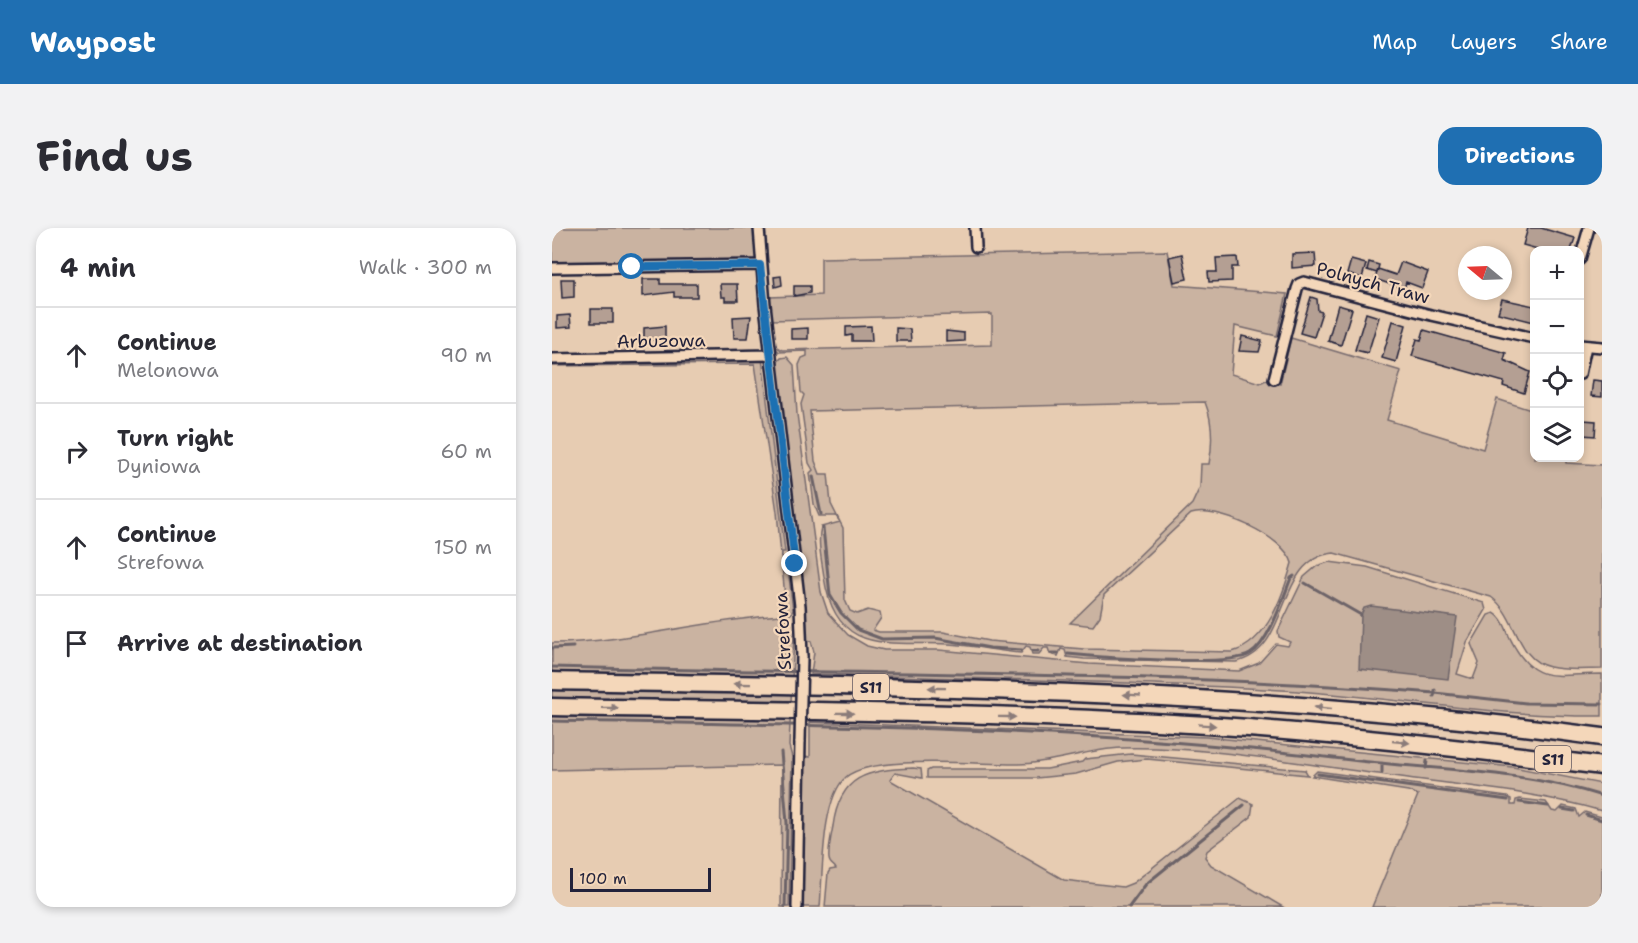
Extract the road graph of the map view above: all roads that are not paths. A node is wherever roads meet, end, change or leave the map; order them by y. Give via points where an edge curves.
1 (759, 228) edge
2 (975, 228) edge
3 (1589, 228) edge
4 (1584, 246) edge
5 (976, 247) dead end
6 (760, 265) junction
7 (552, 268) edge
8 (1530, 337) edge
9 (1584, 345) edge
10 (1602, 347) edge
11 (771, 356) junction
12 (552, 359) edge
13 (1274, 379) dead end
14 (552, 681) edge
15 (552, 707) edge
16 (1602, 725) edge
17 (1506, 726) junction
18 (1602, 737) edge
19 (1504, 753) junction
20 (1602, 766) edge
21 (1602, 777) edge
22 (797, 907) edge

1 - 6 street, Strefowa
2 - 5 street
3 - 4 street
6 - 7 street
6 - 11 street, Strefowa
8 - 13 street, Polnych Traw via 1304,282 1297,290
9 - 10 street
11 - 12 street, Arbuzowa
11 - 22 street, Strefowa, bridge via 800,606
17 -> 14 highway, S11 via 1274,703 1082,692
15 -> 19 highway, S11 via 1208,725
16 - 17 highway
17 - 18 highway, S11
19 - 20 highway, S11
19 - 21 highway

